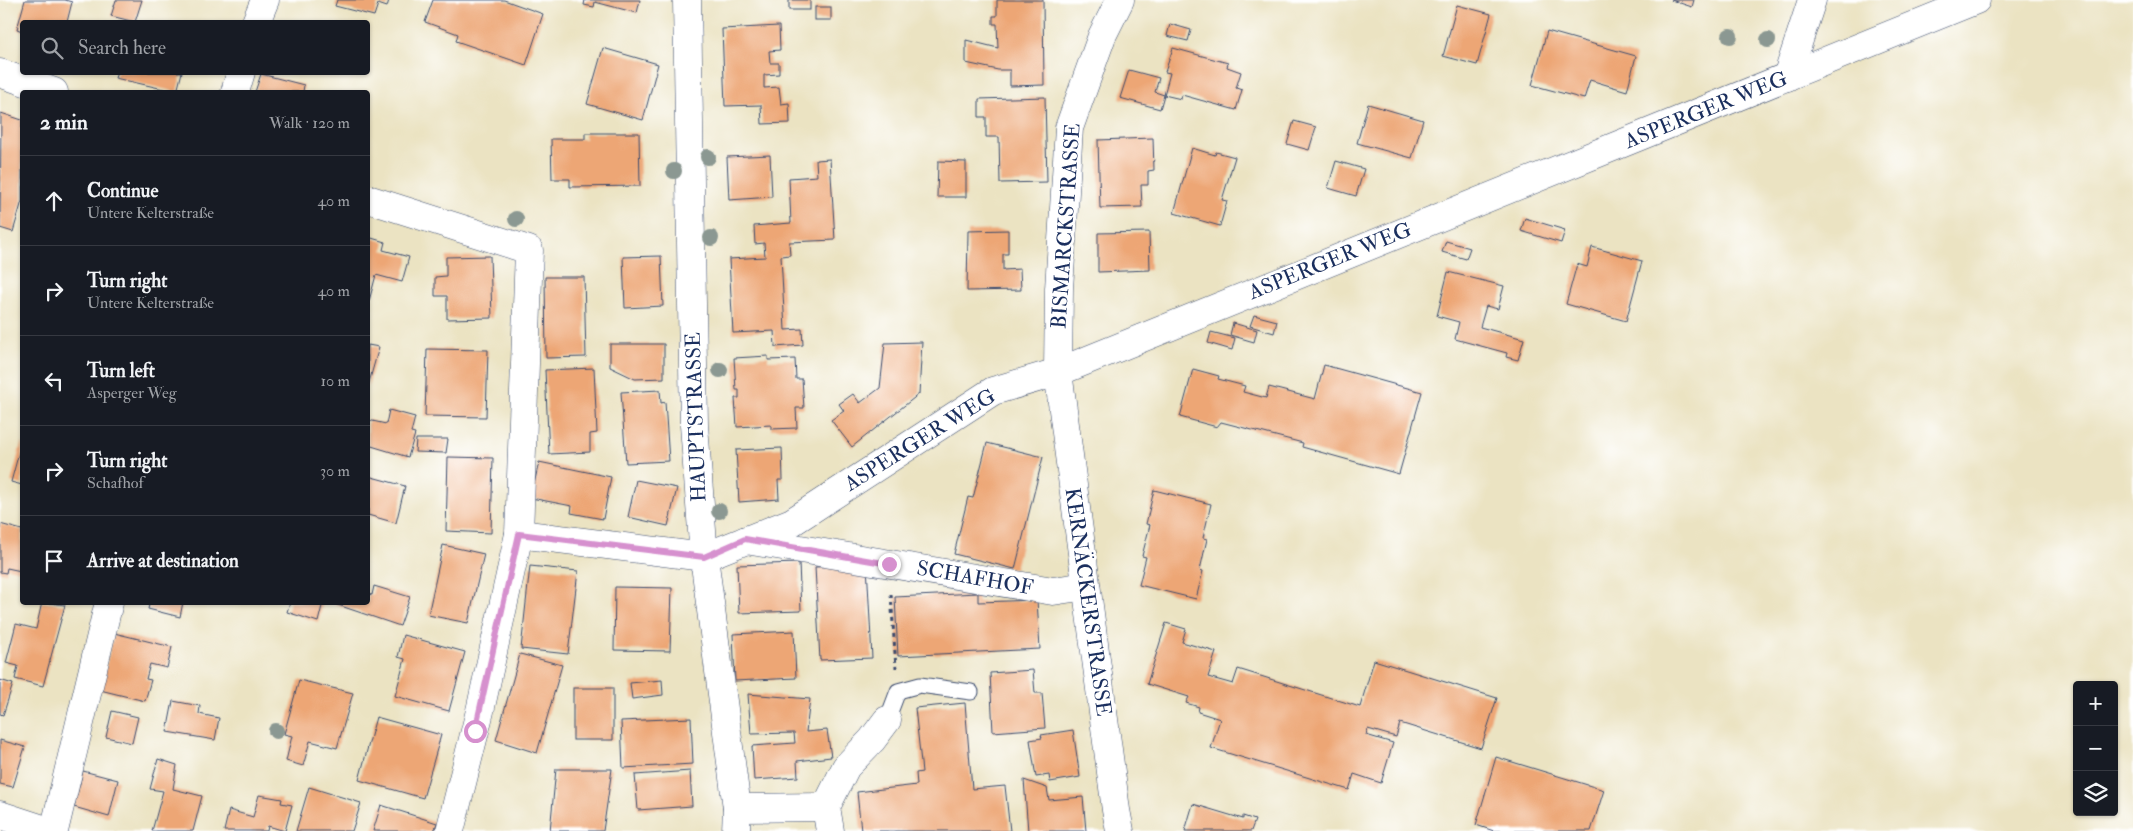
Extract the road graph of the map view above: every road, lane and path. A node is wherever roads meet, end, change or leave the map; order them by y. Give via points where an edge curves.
1 (265, 0) edge
2 (687, 0) edge
3 (1120, 0) edge
4 (1812, 0) edge
5 (1976, 0) edge
6 (257, 20) edge
7 (0, 73) edge
8 (240, 75) edge
9 (1787, 77) junction
10 (48, 90) edge
11 (236, 90) edge
12 (370, 200) edge
13 (1058, 372) junction
14 (519, 534) junction
15 (745, 539) junction
16 (704, 557) junction
17 (889, 564) junction
18 (1086, 586) junction
19 (108, 605) edge
20 (898, 691) junction
21 (971, 692) dead end
22 (887, 720) joint
23 (0, 815) edge
24 (828, 819) edge
25 (736, 820) edge
26 (49, 831) edge
27 (54, 831) edge
28 (450, 831) edge
29 (1120, 831) edge

1 - 6 street
2 - 16 street, HAUPTSTRASSE via 694,425
3 - 13 street, BISMARCKSTRASSE via 1102,36 1068,128
4 - 9 street
5 - 9 street, ASPERGER WEG
7 - 10 street
8 - 11 street
9 - 13 street, ASPERGER WEG
12 - 14 street via 529,250
13 - 15 street, ASPERGER WEG via 993,391 792,522
13 - 18 street, KERNÄCKERSTRASSE
14 - 16 street
14 - 28 street
15 - 16 street, ASPERGER WEG
15 - 17 street, SCHAFHOF
16 - 25 street, HAUPTSTRASSE
17 - 18 street, SCHAFHOF via 1052,591
17 - 20 path
18 - 29 street, KERNÄCKERSTRASSE
19 - 27 street
20 - 21 lane via 920,684
20 - 22 lane
22 - 24 street via 846,767
23 - 26 street
24 - 25 street

